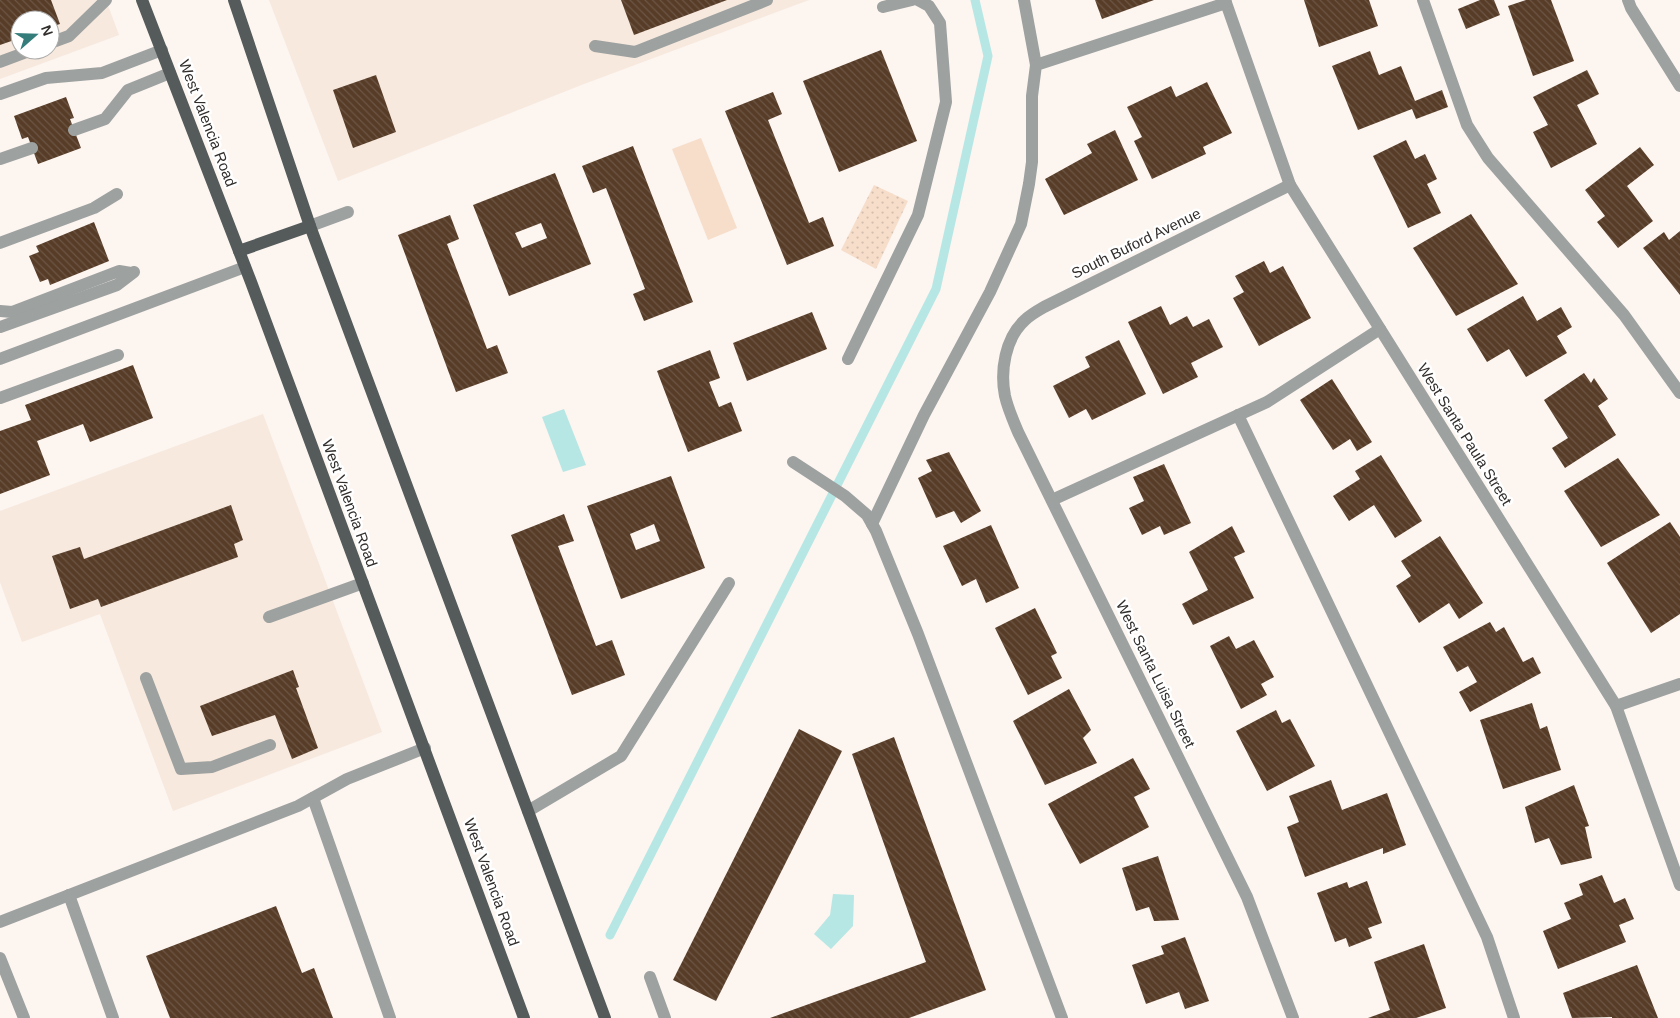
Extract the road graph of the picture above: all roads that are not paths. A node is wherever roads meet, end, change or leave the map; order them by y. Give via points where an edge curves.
1 (106, 0) edge
2 (142, 0) edge
3 (234, 0) edge
4 (767, 0) edge
5 (912, 0) edge
6 (918, 0) edge
7 (1024, 0) edge
8 (1423, 0) edge
9 (1628, 0) edge
10 (1226, 1) edge
11 (883, 7) dead end
12 (60, 39) edge
13 (595, 46) dead end
14 (162, 50) junction
15 (1036, 65) junction
16 (170, 73) junction
17 (1680, 86) edge
18 (0, 94) edge
19 (74, 130) dead end
20 (32, 148) dead end
21 (0, 159) edge
22 (1290, 185) junction
23 (116, 194) dead end
24 (348, 212) dead end
25 (310, 226) junction
26 (0, 243) edge
27 (239, 251) junction
28 (245, 267) junction
29 (0, 311) edge
30 (0, 327) edge
31 (1380, 329) junction
32 (1008, 344) joint
33 (118, 355) dead end
34 (0, 359) edge
35 (848, 359) dead end
36 (1680, 393) edge
37 (0, 398) edge
38 (1238, 415) junction
39 (793, 462) dead end
40 (1052, 500) junction
41 (872, 524) junction
42 (363, 583) junction
43 (729, 583) dead end
44 (269, 617) dead end
45 (146, 678) dead end
46 (1680, 684) edge
47 (1616, 706) junction
48 (270, 745) dead end
49 (424, 748) junction
50 (313, 798) junction
51 (528, 811) junction
52 (1680, 885) edge
53 (69, 895) junction
54 (0, 922) edge
55 (0, 958) edge
56 (650, 976) dead end
57 (24, 1018) edge
58 (113, 1018) edge
59 (390, 1018) edge
60 (524, 1018) edge
61 (605, 1018) edge
62 (665, 1018) edge
63 (1062, 1018) edge
64 (1293, 1018) edge
65 (1514, 1018) edge

1 - 12 street via 68,36
2 - 14 main road, West Valencia Road
3 - 25 main road
4 - 13 street via 635,52
5 - 11 street
6 - 35 street via 929,6 940,23 946,102 918,215
7 - 15 street
8 - 36 street via 1467,124 1488,158 1624,315
9 - 17 street
10 - 15 street
10 - 22 street, West Santa Paula Street
14 - 16 main road, West Valencia Road
14 - 18 street via 102,73 46,78
15 - 41 street via 1032,96 1032,162 1021,224
16 - 19 street via 128,90 105,119
16 - 27 main road, West Valencia Road
20 - 21 street
22 - 31 street, West Santa Paula Street
22 - 32 street, South Buford Avenue via 1044,307 1025,320
23 - 26 street via 94,208
24 - 25 street
25 - 27 main road
25 - 51 main road
27 - 28 main road, West Valencia Road
28 - 34 street
28 - 42 main road, West Valencia Road
29 - 30 street via 12,312 118,271 132,272 117,285
31 - 38 street via 1267,402
31 - 47 street, West Santa Paula Street
32 - 40 street, West Santa Luisa Street via 1005,394 1018,432
33 - 37 street
38 - 40 street
38 - 65 street via 1487,937
39 - 41 street via 845,496 867,515
40 - 64 street, West Santa Luisa Street via 1247,897
41 - 63 street via 918,634
42 - 44 street
42 - 49 main road, West Valencia Road
43 - 51 street via 621,756
45 - 48 street via 182,769 212,767
46 - 47 street
47 - 52 street, West Santa Paula Street
49 - 50 street via 346,779
49 - 60 main road, West Valencia Road
50 - 53 street
50 - 59 street
51 - 61 main road
53 - 54 street
53 - 58 street
55 - 57 street
56 - 62 street

